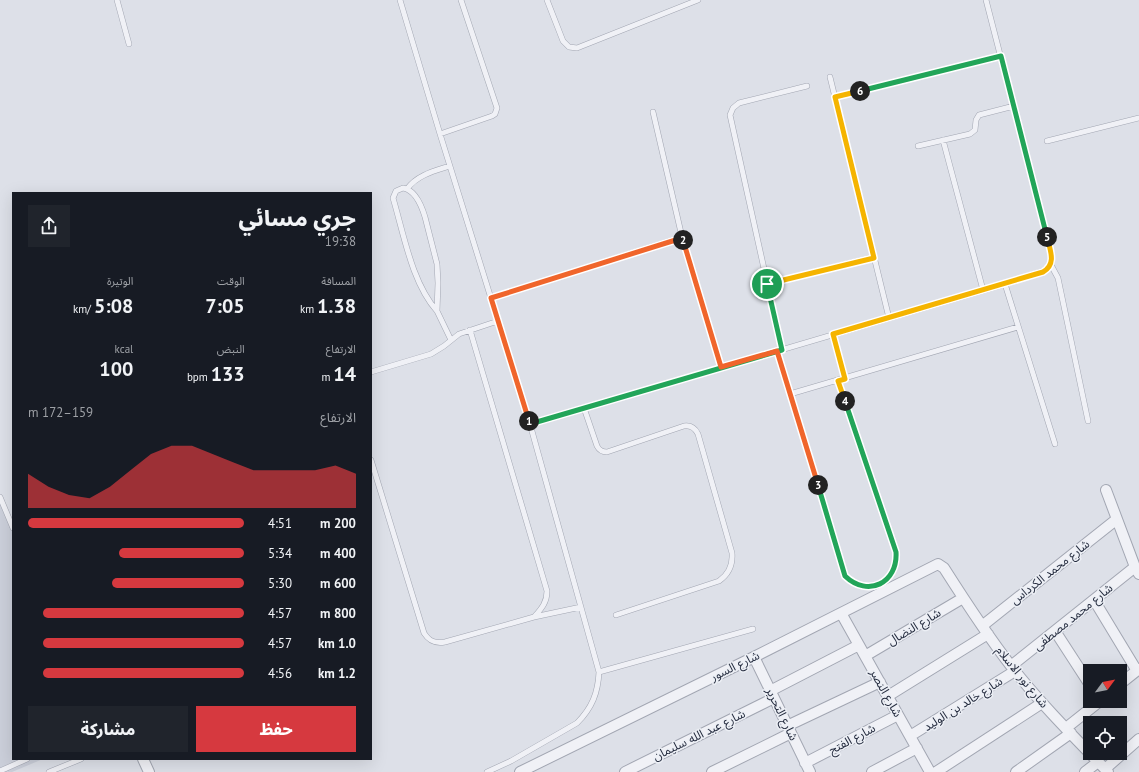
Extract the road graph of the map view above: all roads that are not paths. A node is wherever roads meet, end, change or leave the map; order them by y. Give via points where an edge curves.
1 (117, 0) edge
2 (400, 0) edge
3 (461, 0) edge
4 (547, 0) edge
5 (698, 0) edge
6 (986, 0) edge
7 (129, 44) dead end
8 (1001, 56) junction
9 (830, 77) dead end
10 (806, 86) dead end
11 (835, 97) junction
12 (1014, 106) junction
13 (653, 112) dead end
14 (1139, 118) edge
15 (440, 134) junction
16 (943, 140) junction
17 (1047, 141) dead end
18 (918, 146) dead end
19 (450, 166) junction
20 (407, 189) junction
21 (682, 238) junction
22 (874, 258) junction
23 (1051, 265) junction
24 (767, 284) junction
25 (1005, 284) junction
26 (983, 290) junction
27 (491, 298) junction
28 (437, 311) junction
29 (889, 318) junction
30 (498, 321) junction
31 (1018, 327) junction
32 (470, 330) junction
33 (833, 334) junction
34 (451, 340) junction
35 (779, 350) junction
36 (721, 367) junction
37 (372, 372) edge
38 (845, 379) junction
39 (838, 381) junction
40 (790, 394) junction
41 (584, 408) junction
42 (1088, 421) dead end
43 (530, 424) junction
44 (1055, 444) dead end
45 (372, 463) edge
46 (1106, 490) dead end
47 (0, 497) edge
48 (1117, 519) junction
49 (12, 526) edge
50 (1137, 570) edge
51 (947, 572) joint
52 (963, 598) junction
53 (1094, 600) junction
54 (581, 607) junction
55 (841, 613) junction
56 (616, 615) dead end
57 (534, 617) junction
58 (982, 626) junction
59 (753, 629) dead end
60 (1055, 631) junction
61 (988, 634) junction
62 (859, 645) junction
63 (865, 656) junction
64 (754, 657) junction
65 (1013, 668) junction
66 (1138, 670) edge
67 (599, 672) junction
68 (1083, 674) edge
69 (1127, 679) edge
70 (880, 682) junction
71 (772, 694) junction
72 (888, 696) junction
73 (1042, 703) junction
74 (1093, 708) edge
75 (898, 715) junction
76 (789, 730) junction
77 (1068, 731) junction
78 (910, 736) junction
79 (1139, 739) edge
80 (917, 748) junction
81 (25, 760) edge
82 (79, 760) edge
83 (143, 760) edge
84 (807, 768) edge
85 (1104, 768) edge
86 (0, 771) edge
87 (49, 772) edge
88 (149, 772) edge
89 (487, 772) edge
90 (520, 772) edge
91 (625, 772) edge
92 (712, 772) edge
93 (872, 772) edge
94 (930, 772) edge
95 (936, 772) edge
96 (1016, 772) edge
97 (1085, 772) edge

1 - 7 lane
2 - 15 lane
3 - 15 lane via 497,108 492,116
4 - 5 lane via 563,41 573,48
6 - 8 lane
8 - 11 lane
8 - 12 lane
9 - 11 lane
10 - 24 lane via 738,103 730,115
11 - 22 lane
12 - 16 lane via 982,113 977,117 973,132
12 - 23 lane via 1052,256
13 - 21 lane
14 - 17 lane
15 - 19 lane
16 - 18 lane
16 - 26 lane
19 - 20 lane via 419,177
19 - 27 lane
20 - 28 lane via 415,196 423,210 437,264
20 - 28 lane via 399,189 393,198 417,279 426,298
21 - 27 lane
21 - 36 lane
22 - 24 lane
22 - 29 lane
23 - 25 lane via 1043,272
23 - 42 lane via 1058,278
24 - 35 lane
25 - 26 lane
25 - 31 lane
26 - 29 lane
27 - 30 lane
28 - 34 lane
29 - 33 lane
30 - 32 lane
30 - 43 lane
31 - 38 lane
31 - 44 lane
32 - 34 lane
32 - 57 lane via 547,591 544,605
33 - 35 lane
33 - 38 lane
34 - 37 lane via 431,354
35 - 36 lane
35 - 40 lane
36 - 41 lane
38 - 39 lane
39 - 40 lane
39 - 40 lane via 896,552 894,570 886,580 875,586 862,586 845,576
41 - 43 lane
41 - 56 lane via 598,449 604,452 684,426 694,428 698,434 733,558 730,569 719,581
43 - 54 lane
45 - 57 lane via 427,637 435,642 445,642
46 - 48 street
47 - 49 lane
48 - 50 street
48 - 58 street, شارع محمد الكرداس
50 - 53 street, شارع محمد مصطفى
51 - 52 street, شارع نور الاسلام
51 - 55 street, شارع السور via 941,565 935,565
52 - 58 street, شارع نور الاسلام
52 - 63 street, شارع النضال
53 - 60 street, شارع محمد مصطفى
53 - 66 street
54 - 57 lane
54 - 67 lane
55 - 62 street, شارع النصر
55 - 64 street, شارع السور
58 - 61 street, شارع نور الاسلام
59 - 67 lane
60 - 65 street, شارع محمد مصطفى
60 - 68 street
61 - 65 street, شارع نور الاسلام
61 - 72 street
62 - 63 street, شارع النصر
62 - 71 street, شارع عبد الله سليمان
63 - 70 street, شارع النصر
64 - 71 street, شارع التحرير
64 - 90 street, شارع السور
65 - 73 street, شارع نور الاسلام
65 - 78 street, شارع خالد بن الوليد
66 - 69 street
67 - 89 lane via 592,705 577,723
70 - 72 street, شارع النصر
70 - 76 street
71 - 76 street, شارع التحرير
71 - 91 street, شارع عبد الله سليمان
72 - 75 street, شارع النصر
73 - 77 street, شارع نور الاسلام
73 - 95 street
74 - 77 street
75 - 78 street, شارع النصر
75 - 84 street, شارع الفتح
76 - 84 street, شارع التحرير
76 - 92 street
77 - 85 street, شارع نور الاسلام
77 - 96 street
78 - 80 street, شارع النصر
79 - 85 street
80 - 93 street
80 - 94 street, شارع النصر
81 - 86 lane
82 - 87 lane
83 - 88 street
85 - 97 street

